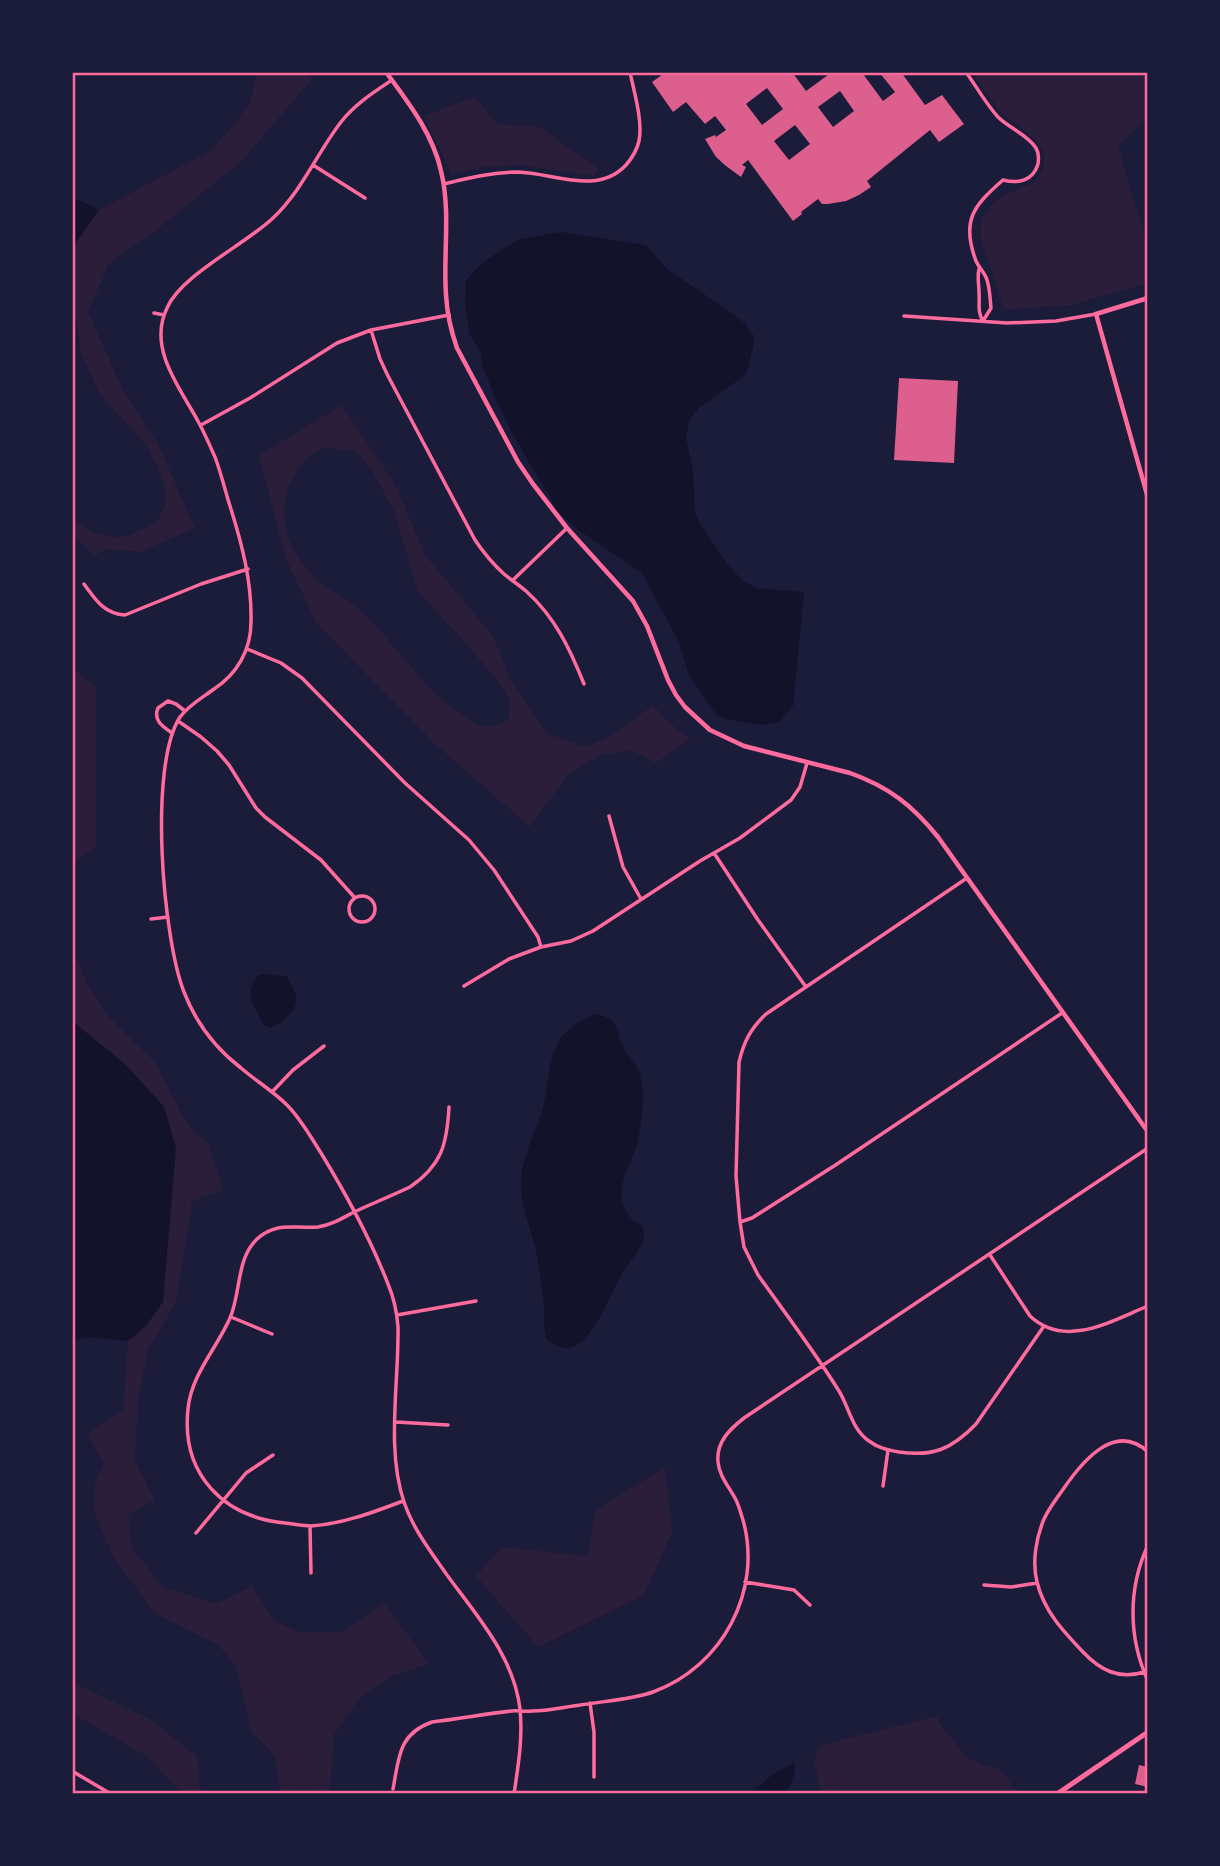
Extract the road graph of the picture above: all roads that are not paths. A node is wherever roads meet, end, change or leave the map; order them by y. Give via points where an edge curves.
1 (386, 72) edge
2 (631, 72) edge
3 (966, 72) edge
4 (392, 80) junction
5 (313, 165) junction
6 (443, 184) junction
7 (365, 198) dead end
8 (979, 267) junction
9 (1148, 298) edge
10 (154, 313) dead end
11 (1096, 314) junction
12 (164, 315) junction
13 (449, 315) junction
14 (904, 316) dead end
15 (983, 321) junction
16 (371, 330) junction
17 (200, 425) junction
18 (1148, 498) edge
19 (567, 528) junction
20 (248, 569) junction
21 (513, 580) junction
22 (84, 584) dead end
23 (247, 649) junction
24 (584, 684) dead end
25 (185, 710) junction
26 (178, 721) junction
27 (172, 733) junction
28 (807, 763) junction
29 (609, 816) dead end
30 (714, 853) junction
31 (967, 878) junction
32 (355, 898) junction
33 (641, 899) junction
34 (168, 917) junction
35 (151, 919) dead end
36 (541, 947) junction
37 (464, 986) dead end
38 (806, 988) junction
39 (1062, 1013) junction
40 (324, 1046) dead end
41 (272, 1092) junction
42 (449, 1107) dead end
43 (1148, 1132) edge
44 (1148, 1148) edge
45 (354, 1212) junction
46 (740, 1222) junction
47 (990, 1255) junction
48 (476, 1301) dead end
49 (1148, 1306) edge
50 (397, 1315) junction
51 (230, 1317) junction
52 (1044, 1326) junction
53 (272, 1334) dead end
54 (822, 1365) junction
55 (396, 1422) junction
56 (448, 1424) dead end
57 (888, 1450) junction
58 (1148, 1452) edge
59 (272, 1455) dead end
60 (884, 1486) dead end
61 (222, 1500) junction
62 (404, 1501) junction
63 (310, 1526) junction
64 (196, 1533) dead end
65 (1148, 1545) edge
66 (311, 1573) dead end
67 (745, 1582) junction
68 (1037, 1583) junction
69 (984, 1585) dead end
70 (810, 1605) dead end
71 (1144, 1672) junction
72 (1148, 1681) edge
73 (590, 1703) junction
74 (520, 1711) junction
75 (1148, 1732) edge
76 (72, 1771) edge
77 (594, 1777) dead end
78 (393, 1789) dead end
79 (111, 1794) edge
80 (514, 1794) edge
81 (1058, 1794) edge

1 - 4 street
2 - 6 street via 639,141 617,173 595,181 517,172
3 - 8 street via 996,114 1031,142 1039,160 1028,180 1003,180 972,216 969,229
4 - 5 street via 350,112
4 - 6 street via 427,134
5 - 7 street
5 - 12 street via 272,220 189,281
6 - 13 street
8 - 15 street via 978,313
8 - 15 street via 986,277 991,308
9 - 11 street
10 - 12 street
11 - 15 street via 1043,322
11 - 18 street
12 - 17 street via 166,364
13 - 16 street
13 - 19 street via 457,348 518,462
14 - 15 street
16 - 17 street via 337,343
16 - 21 street via 388,376 468,528 487,556
17 - 20 street via 216,460
19 - 21 street
19 - 28 street via 633,601 668,680 692,714 727,739
20 - 22 street via 125,615 100,606
20 - 23 street via 251,623
21 - 24 street via 553,621
23 - 25 street via 228,680
23 - 36 street via 302,678 405,783 469,840 494,870
25 - 26 street
25 - 27 street via 168,701 158,708 158,722
26 - 27 street
26 - 32 street via 229,765 265,817 321,860
27 - 34 street via 161,830
28 - 30 street via 791,800
28 - 31 street via 850,773 898,797 924,820
29 - 33 street via 623,867
30 - 33 street
30 - 38 street
31 - 38 street
31 - 39 street
32 - 32 street via 350,904 351,916 361,922 369,920 374,904 368,897
33 - 36 street via 593,931
34 - 35 street
34 - 41 street via 176,967 193,1013 222,1051
36 - 37 street via 509,958
38 - 46 street via 757,1023 743,1048 736,1175
39 - 43 street
39 - 46 street via 834,1166
40 - 41 street
41 - 45 street via 298,1117
42 - 45 street via 444,1148 430,1171 410,1187
44 - 47 street
45 - 50 street via 388,1284
45 - 51 street via 325,1226 279,1227 257,1239 243,1263
46 - 54 street via 744,1247 758,1275
47 - 52 street via 1030,1316
47 - 54 street
48 - 50 street
49 - 52 street via 1076,1332
50 - 55 street
51 - 53 street
51 - 61 street via 192,1390 187,1426 195,1463
52 - 57 street via 965,1436 953,1445 923,1454
54 - 57 street via 859,1431 866,1440
54 - 67 street via 733,1427 721,1443 720,1471 736,1501 747,1544
55 - 56 street
55 - 62 street via 397,1468
57 - 60 street
58 - 68 street via 1135,1443 1112,1443 1086,1459 1073,1474 1038,1537
59 - 61 street via 246,1473
61 - 63 street via 258,1519
61 - 64 street
62 - 63 street via 348,1520
62 - 74 street via 426,1546 500,1651
63 - 66 street
65 - 71 street via 1133,1596 1135,1641
67 - 70 street via 794,1590
67 - 73 street via 729,1630 701,1664 653,1692
68 - 69 street
68 - 71 street via 1054,1620 1091,1661 1124,1676
71 - 72 street
73 - 74 street
73 - 77 street
74 - 78 street via 422,1726 401,1749
74 - 80 street
75 - 81 main road
76 - 79 street

